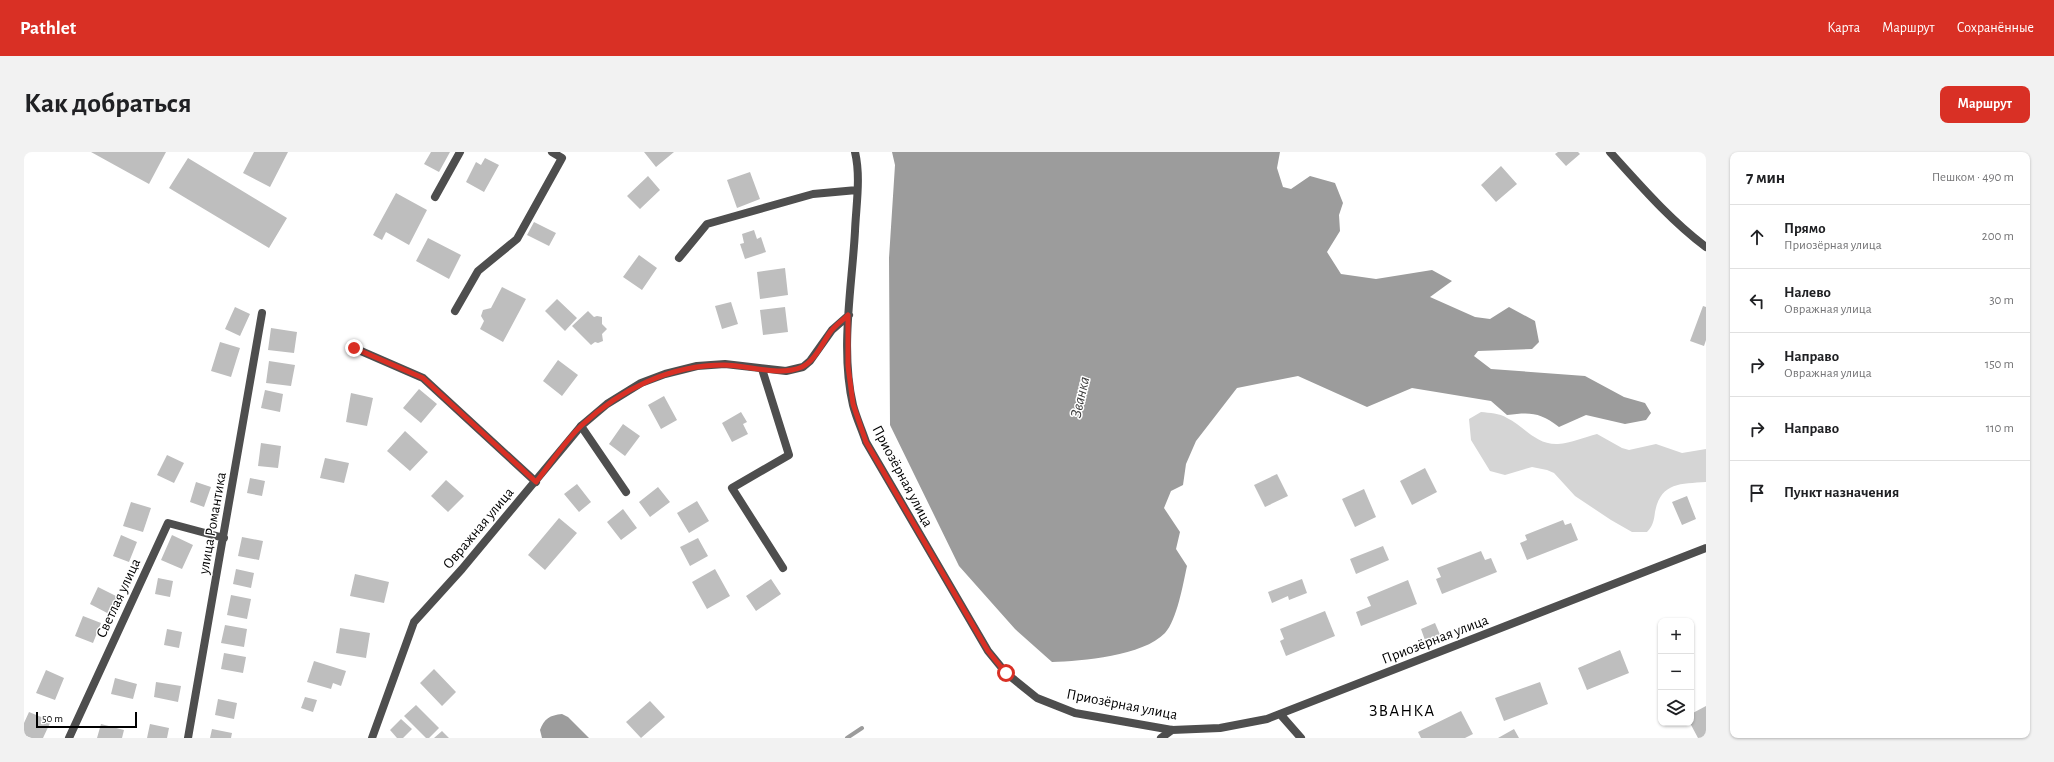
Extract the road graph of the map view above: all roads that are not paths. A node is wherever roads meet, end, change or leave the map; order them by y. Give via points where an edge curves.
1 (460, 152) edge
2 (552, 152) edge
3 (855, 152) edge
4 (1610, 152) edge
5 (857, 190) junction
6 (435, 197) dead end
7 (1706, 247) edge
8 (679, 258) dead end
9 (455, 311) dead end
10 (262, 313) dead end
11 (848, 315) junction
12 (354, 348) dead end
13 (762, 369) junction
14 (581, 426) junction
15 (536, 482) junction
16 (626, 492) dead end
17 (224, 538) junction
18 (1706, 548) edge
19 (783, 568) dead end
20 (1280, 714) junction
21 (1172, 730) junction
22 (69, 738) edge
23 (188, 738) edge
24 (372, 738) edge
25 (1161, 738) edge
26 (1301, 738) edge

1 - 6 street
2 - 9 street via 562,158 517,239 478,271
3 - 5 street, Приозёрная улица
4 - 7 street via 1658,205
5 - 8 street via 813,194 707,224
5 - 11 street, Приозёрная улица
10 - 17 street, улица Романтика
11 - 13 street, Овражная улица via 832,330 810,361 803,366 786,371
11 - 21 street, Приозёрная улица via 848,366 852,397 866,442 988,651 1010,677 1037,698 1075,713
12 - 15 street via 423,378
13 - 14 street, Овражная улица via 725,364 697,366 665,374 641,383 607,404
13 - 19 street via 789,455 732,488
14 - 15 street, Овражная улица
14 - 16 street
15 - 24 street, Овражная улица via 414,622
17 - 22 street, Светлая улица via 168,523
17 - 23 street, улица Романтика
18 - 20 street, Приозёрная улица
20 - 21 street, Приозёрная улица via 1268,719 1220,728
20 - 26 street
21 - 25 street

